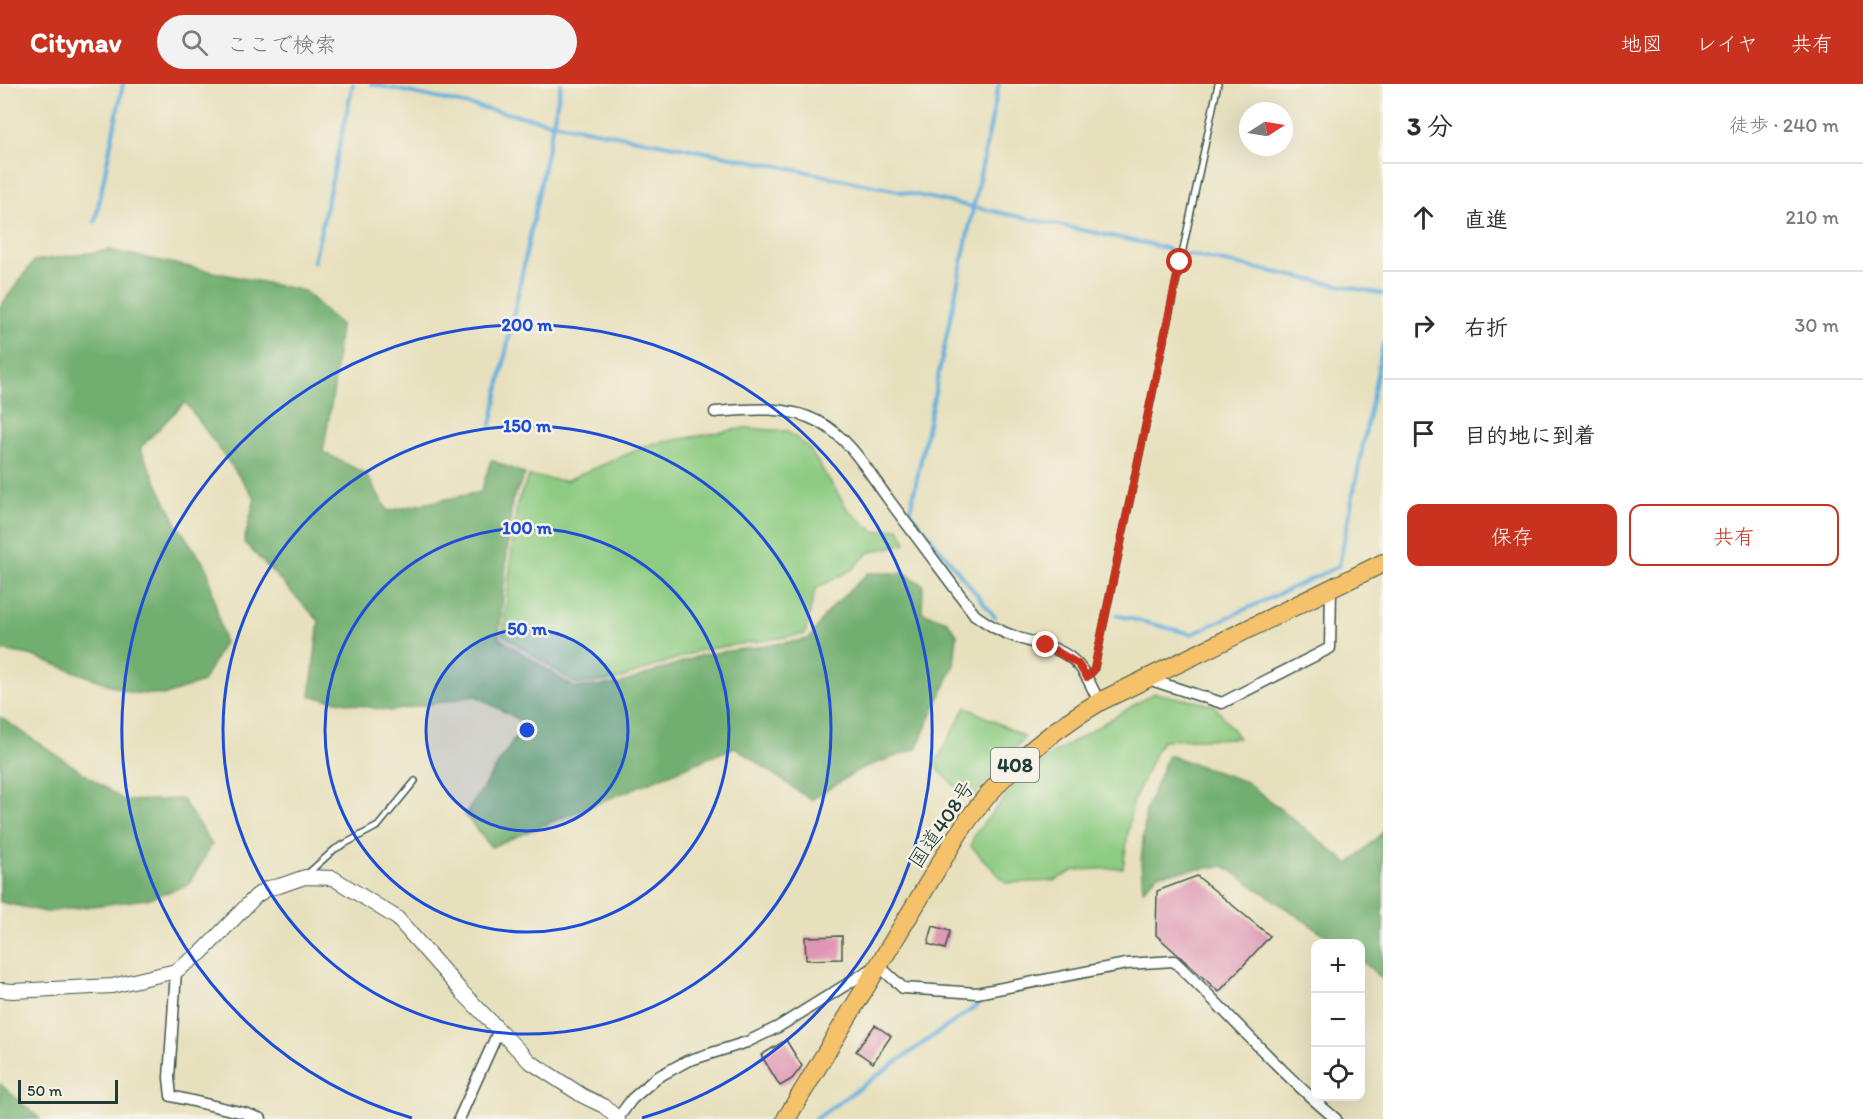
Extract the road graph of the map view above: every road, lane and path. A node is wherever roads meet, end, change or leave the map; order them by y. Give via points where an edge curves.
1 (1218, 84) edge
2 (715, 412) dead end
3 (1383, 563) edge
4 (1331, 587) junction
5 (1087, 677) junction
6 (1147, 679) junction
7 (1100, 702) junction
8 (415, 782) dead end
9 (305, 877) junction
10 (878, 965) junction
11 (176, 971) junction
12 (0, 990) edge
13 (498, 1030) junction
14 (261, 1119) edge
15 (459, 1119) edge
16 (618, 1119) edge
17 (786, 1119) edge
18 (1336, 1119) edge

1 - 5 lane via 1094,670
2 - 5 street via 784,411 808,417 830,429 856,454 975,615 995,629 1046,645 1068,657
3 - 4 highway, 国道408号 / 408
4 - 6 highway, 国道408号 / 408
4 - 6 street via 1330,648 1222,704
5 - 7 street
6 - 7 highway, 国道408号 / 408
7 - 10 highway, 国道408号 / 408 via 1030,751 979,802
8 - 9 lane via 378,826 335,849
9 - 11 street via 268,888 256,896 202,952
9 - 13 street via 333,878 397,918
10 - 16 street via 778,1027 747,1042 687,1061 656,1078 632,1099
10 - 17 highway, 国道408号 / 408
10 - 18 street via 903,988 977,993 1126,964 1174,961 1301,1090
11 - 12 street via 112,986
11 - 14 street via 171,1096
13 - 15 street
13 - 16 street via 529,1061 604,1106

